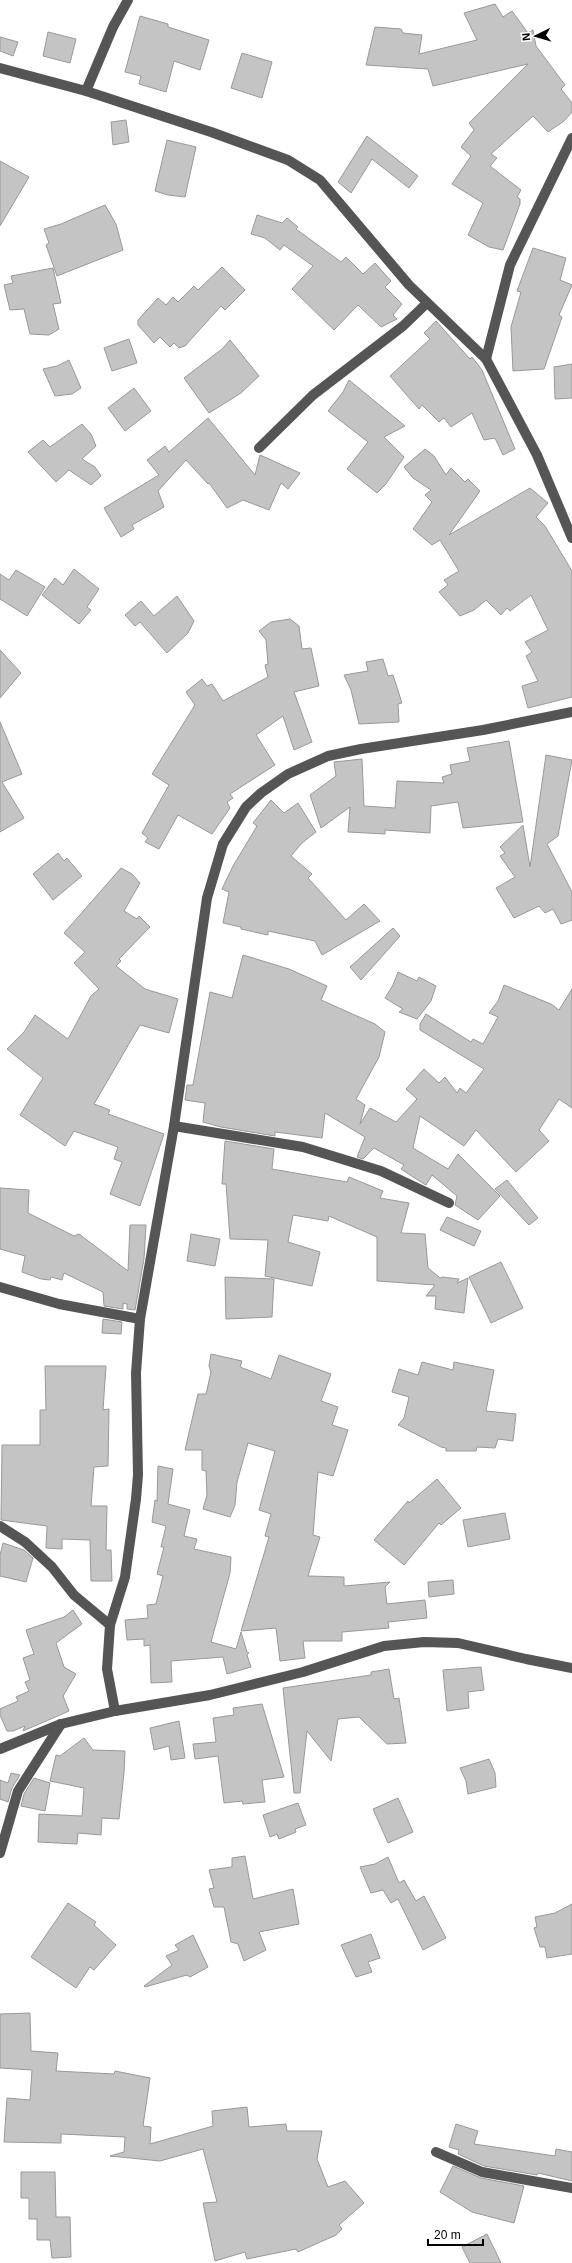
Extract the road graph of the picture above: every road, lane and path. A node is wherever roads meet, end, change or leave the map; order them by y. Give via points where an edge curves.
1 (128, 0) edge
2 (0, 68) edge
3 (86, 91) junction
4 (572, 138) edge
5 (427, 303) junction
6 (486, 359) junction
7 (259, 448) dead end
8 (572, 538) edge
9 (572, 712) edge
10 (174, 1126) junction
11 (448, 1203) dead end
12 (0, 1287) edge
13 (140, 1319) junction
14 (0, 1526) edge
15 (110, 1625) junction
16 (572, 1668) edge
17 (115, 1711) junction
18 (61, 1724) junction
19 (0, 1749) edge
20 (0, 1853) edge
21 (436, 2152) dead end
22 (572, 2188) edge

1 - 3 street
2 - 3 street
3 - 5 street via 288,160 320,180
4 - 6 street via 510,265
5 - 6 street
5 - 7 street via 403,326 313,395
6 - 8 street via 537,455
9 - 10 street via 328,756 278,780 246,807 223,844 214,871
10 - 11 street via 303,1147 381,1171
10 - 13 street
12 - 13 street via 59,1304
13 - 15 street via 136,1373 136,1499 125,1577
14 - 15 street via 26,1542 52,1568 74,1596
15 - 17 street via 107,1669
16 - 17 street via 458,1643 384,1646 303,1672 210,1695
17 - 18 street
18 - 19 street
18 - 20 street via 18,1792
21 - 22 street via 482,2172

